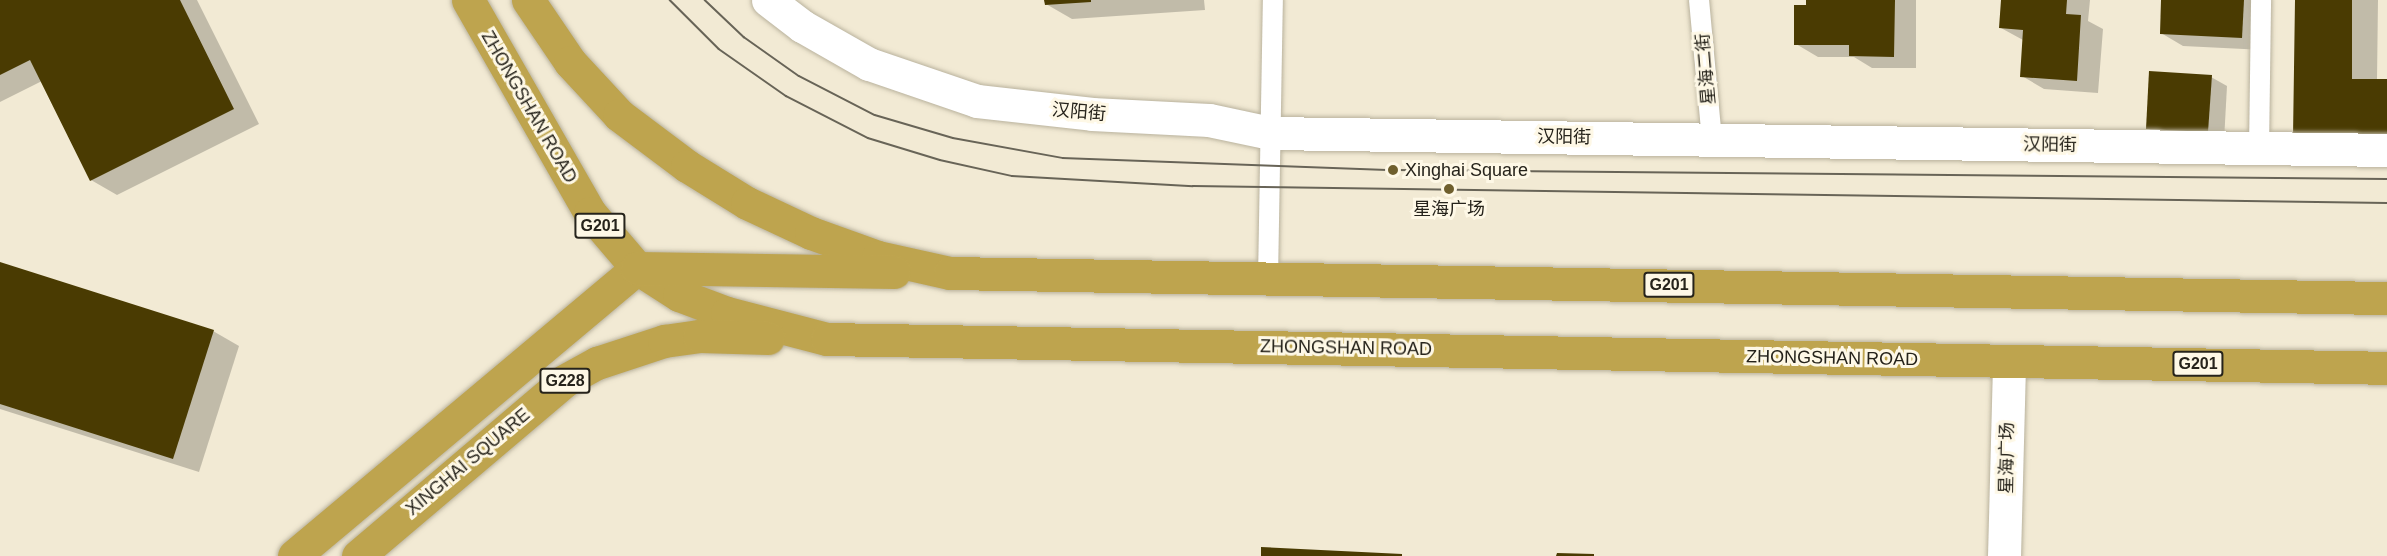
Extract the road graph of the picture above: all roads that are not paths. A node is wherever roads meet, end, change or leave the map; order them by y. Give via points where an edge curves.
1 (468, 0) edge
2 (528, 0) edge
3 (768, 0) edge
4 (1273, 0) edge
5 (1699, 0) edge
6 (2261, 0) edge
7 (1270, 133) junction
8 (1712, 139) junction
9 (2259, 148) junction
10 (2387, 150) edge
11 (637, 268) junction
12 (950, 273) junction
13 (1268, 279) junction
14 (2387, 298) edge
15 (827, 339) junction
16 (2009, 361) junction
17 (2387, 368) edge
18 (294, 556) edge
19 (358, 556) edge
20 (2004, 556) edge

1 - 11 highway, ZHONGSHAN ROAD / G201 via 590,213
2 - 12 highway, G201 via 570,62 619,115 687,166 747,203 811,233 878,257
3 - 7 street, 汉阳街 via 802,26 869,64 977,101 1209,120
4 - 7 lane
5 - 8 lane, 星海二街
6 - 9 lane
7 - 8 street, 汉阳街
7 - 13 lane
8 - 9 street, 汉阳街
9 - 10 street, 汉阳街
11 - 12 highway
11 - 15 highway, ZHONGSHAN ROAD / G201 via 679,295 727,313
11 - 18 highway, G228
12 - 13 highway, G201
13 - 14 highway, G201
15 - 16 highway, ZHONGSHAN ROAD / G201
15 - 19 highway, XINGHAI SQUARE / G228 via 699,336 664,341 597,363 564,381
16 - 17 highway, ZHONGSHAN ROAD / G201
16 - 20 street, 星海广场

